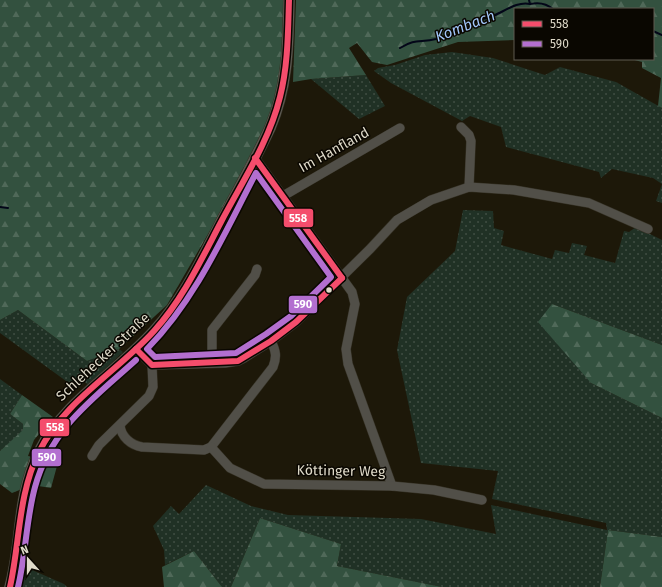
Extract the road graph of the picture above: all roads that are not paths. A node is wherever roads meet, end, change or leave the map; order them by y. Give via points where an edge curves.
1 (289, 0) edge
2 (461, 127) dead end
3 (400, 128) dead end
4 (255, 158) junction
5 (469, 187) junction
6 (283, 196) junction
7 (648, 229) dead end
8 (257, 269) dead end
9 (342, 278) junction
10 (271, 341) junction
11 (136, 349) junction
12 (212, 363) junction
13 (152, 365) junction
14 (120, 425) junction
15 (211, 447) junction
16 (92, 456) dead end
17 (392, 486) junction
18 (482, 500) dead end
19 (10, 587) edge

1 - 4 main road, Schlehecker Straße via 286,78 280,104
2 - 5 street via 471,141
3 - 6 street, Im Hanfland
4 - 6 street
4 - 11 main road, Schlehecker Straße via 188,285 168,316
5 - 7 street via 514,190 589,204
5 - 9 street via 430,200 397,220
6 - 9 street
8 - 12 street via 212,330
9 - 10 street via 296,322
9 - 17 street via 352,292 356,304 346,349 348,364
10 - 12 street via 238,361
10 - 15 street via 276,350 273,367
11 - 13 street
11 - 19 main road, Schlehecker Straße via 65,414 40,450 23,496 16,560
12 - 13 street
13 - 14 street via 153,387 149,396
14 - 15 street via 126,438 134,445 142,447 204,450
14 - 16 street via 99,445
15 - 17 street, Köttinger Weg via 230,468 264,484
17 - 18 street, Köttinger Weg via 434,490

